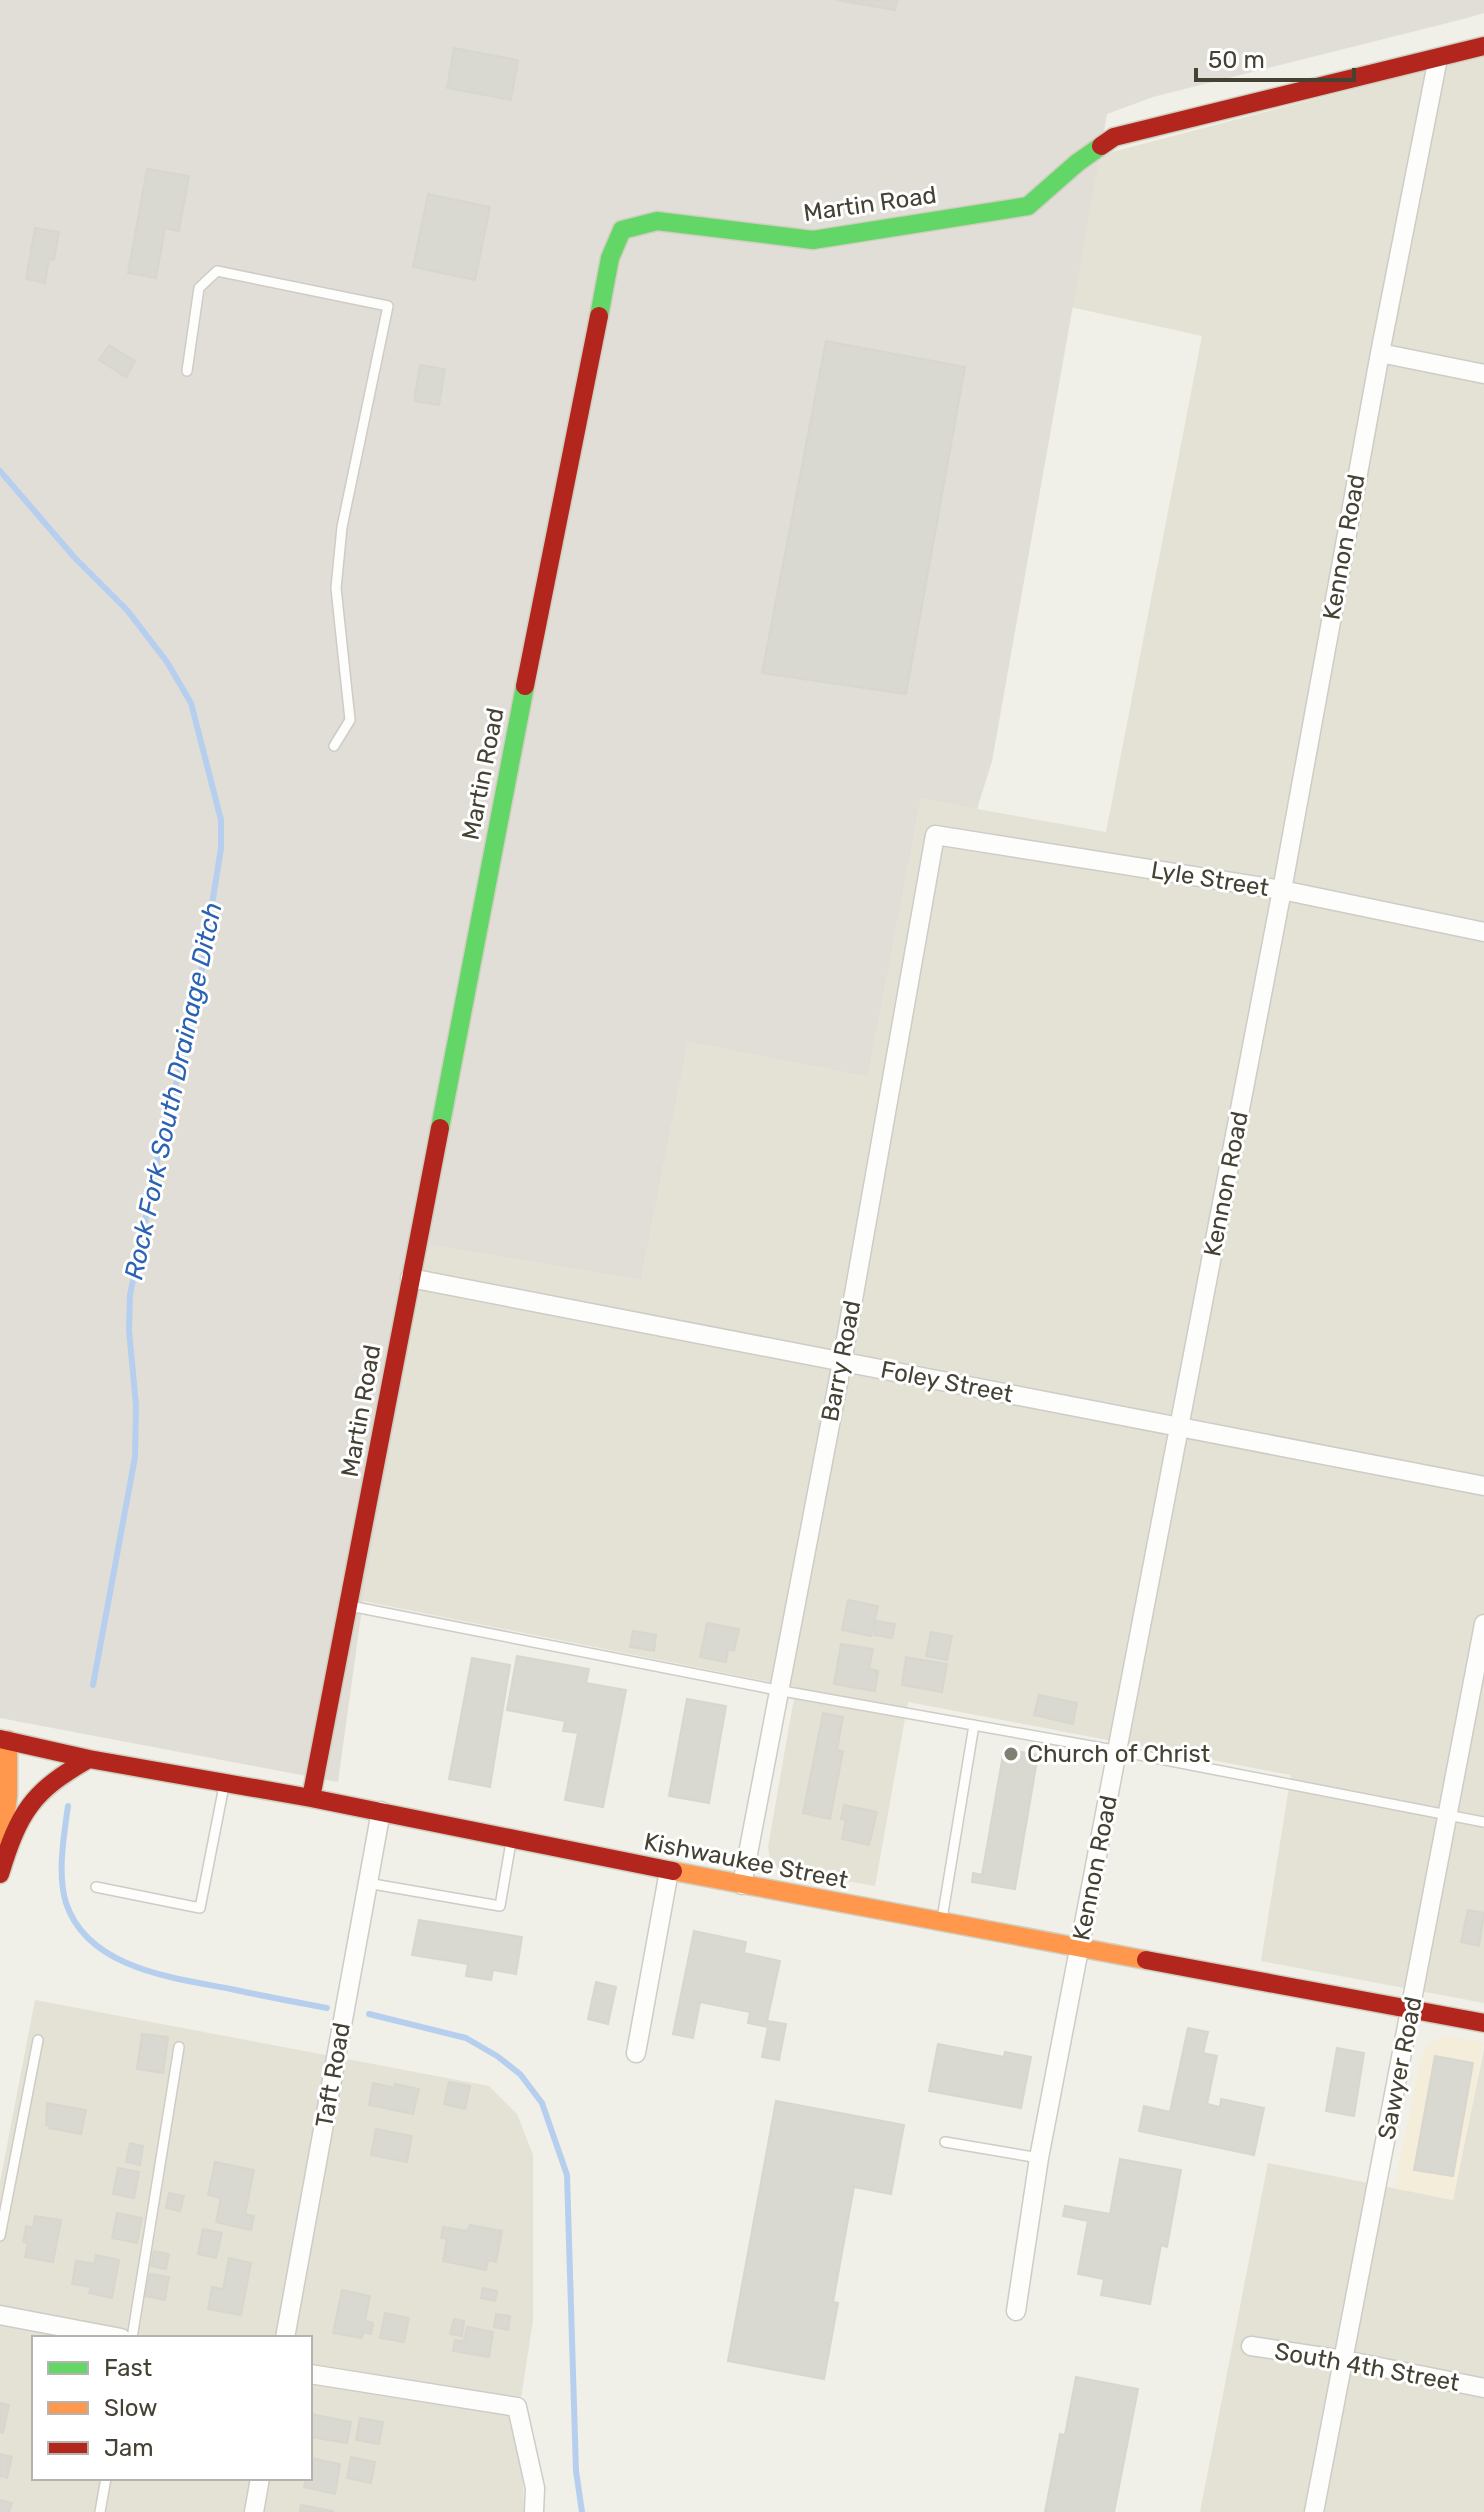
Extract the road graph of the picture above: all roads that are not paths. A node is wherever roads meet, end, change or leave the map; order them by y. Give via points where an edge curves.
1 (1484, 46) edge
2 (1438, 58) junction
3 (1380, 353) junction
4 (187, 371) dead end
5 (1484, 374) edge
6 (334, 746) dead end
7 (935, 835) joint
8 (1282, 890) junction
9 (1484, 932) edge
10 (410, 1278) junction
11 (842, 1362) junction
12 (1180, 1426) junction
13 (1484, 1486) edge
14 (350, 1606) junction
15 (1484, 1624) edge
16 (777, 1690) junction
17 (974, 1725) junction
18 (4, 1739) edge
19 (1119, 1751) junction
20 (89, 1759) junction
21 (0, 1762) edge
22 (225, 1782) junction
23 (311, 1798) junction
24 (381, 1811) junction
25 (1448, 1815) junction
26 (1484, 1822) edge
27 (511, 1838) junction
28 (0, 1862) edge
29 (669, 1871) junction
30 (0, 1874) edge
31 (367, 1883) junction
32 (742, 1885) junction
33 (96, 1887) dead end
34 (942, 1922) junction
35 (1080, 1947) junction
36 (1411, 2009) junction
37 (1484, 2023) edge
38 (38, 2040) dead end
39 (179, 2047) dead end
40 (636, 2053) dead end
41 (945, 2142) dead end
42 (1039, 2158) junction
43 (0, 2236) edge
44 (1016, 2311) dead end
45 (0, 2315) edge
46 (110, 2336) edge
47 (132, 2336) edge
48 (285, 2336) edge
49 (1251, 2346) dead end
50 (1344, 2360) junction
51 (312, 2374) edge
52 (1484, 2388) edge
53 (106, 2480) edge
54 (260, 2480) edge
55 (100, 2512) edge
56 (254, 2512) edge
57 (534, 2512) edge
58 (1314, 2512) edge

1 - 2 street
2 - 3 street, Kennon Road
2 - 10 street, Martin Road via 1114,137 1028,206 813,240 657,221 622,230 610,258
3 - 5 street
3 - 8 street, Kennon Road
4 - 6 lane via 199,288 217,271 388,306 342,527 336,588 350,720
7 - 8 street, Lyle Street
7 - 11 street, Barry Road
8 - 9 street, Lyle Street
8 - 12 street, Kennon Road
10 - 11 street, Foley Street
10 - 14 street, Martin Road
11 - 12 street, Foley Street
11 - 16 street, Barry Road
12 - 13 street, Foley Street
12 - 19 street, Kennon Road
14 - 16 lane
14 - 23 street, Martin Road
15 - 25 street, Sawyer Road
16 - 17 lane
16 - 32 street, Barry Road
17 - 19 lane
17 - 34 lane
18 - 20 street, Kishwaukee Street
18 - 21 street
18 - 28 street via 8,1795
19 - 25 lane
19 - 35 street, Kennon Road
20 - 22 street, Kishwaukee Street
20 - 30 street via 56,1776 32,1797 12,1831
22 - 23 street, Kishwaukee Street
22 - 33 lane via 200,1908
23 - 24 street, Kishwaukee Street
24 - 27 street, Kishwaukee Street
24 - 31 street, Taft Road
25 - 26 lane
25 - 36 street, Sawyer Road
27 - 29 street, Kishwaukee Street
27 - 31 lane via 500,1906
29 - 32 street, Kishwaukee Street
29 - 40 street
31 - 48 street, Taft Road
32 - 34 street, Kishwaukee Street
34 - 35 street, Kishwaukee Street
35 - 36 street, Kishwaukee Street
35 - 42 street, Kennon Road
36 - 37 street, Kishwaukee Street
36 - 50 street, Sawyer Road
38 - 43 lane
39 - 47 lane
41 - 42 lane
42 - 44 street, Kennon Road
45 - 46 street
49 - 50 street, South 4th Street
50 - 52 street, South 4th Street
50 - 58 street, Sawyer Road
51 - 57 street via 517,2407 535,2488
53 - 55 lane
54 - 56 street

